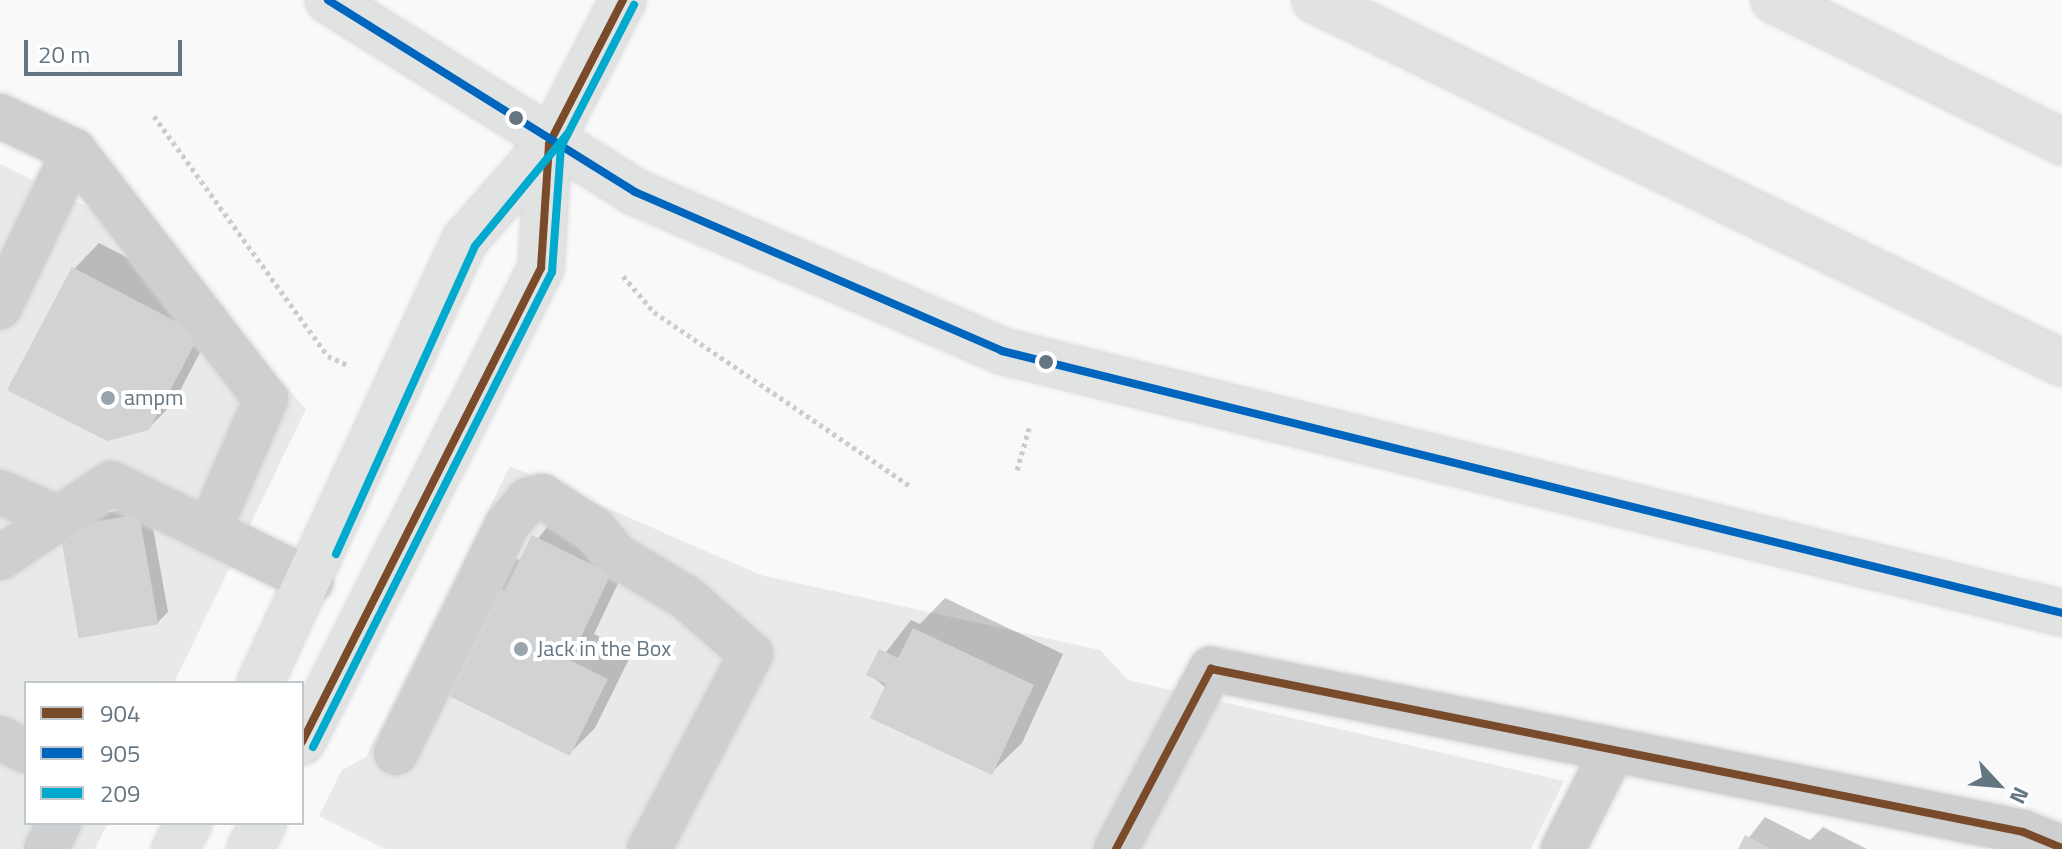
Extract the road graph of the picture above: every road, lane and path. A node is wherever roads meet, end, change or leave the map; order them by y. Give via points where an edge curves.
1 (328, 0) edge
2 (623, 0) edge
3 (1315, 0) edge
4 (1774, 0) edge
5 (0, 116) edge
6 (154, 116) dead end
7 (2062, 142) edge
8 (549, 144) junction
9 (74, 151) junction
10 (623, 276) dead end
11 (0, 307) edge
12 (2062, 363) edge
13 (347, 365) dead end
14 (1030, 425) dead end
15 (1017, 470) dead end
16 (909, 485) dead end
17 (0, 492) edge
18 (59, 518) junction
19 (209, 531) junction
20 (0, 558) edge
21 (311, 581) junction
22 (2062, 613) edge
23 (261, 681) edge
24 (0, 738) edge
25 (304, 738) edge
26 (24, 750) edge
27 (1613, 750) junction
28 (396, 753) dead end
29 (58, 825) edge
30 (262, 825) edge
31 (2033, 843) edge
32 (46, 849) edge
33 (250, 849) edge
34 (649, 849) edge
35 (1116, 849) edge
36 (1563, 849) edge

1 - 8 main road
2 - 8 main road
3 - 12 main road
4 - 7 main road
5 - 9 street
6 - 13 path via 328,356
8 - 21 main road via 465,240
8 - 22 main road via 635,192 1002,351
8 - 25 main road via 541,268
9 - 11 street
9 - 19 street via 266,399
10 - 16 path via 654,312
14 - 15 path
17 - 18 street
18 - 19 street via 111,483
18 - 20 street
19 - 21 street
21 - 23 main road
24 - 26 street
27 - 31 street
27 - 35 street via 1211,669
27 - 36 street
28 - 34 street via 507,525 528,500 554,501 751,654
29 - 32 street
30 - 33 main road

